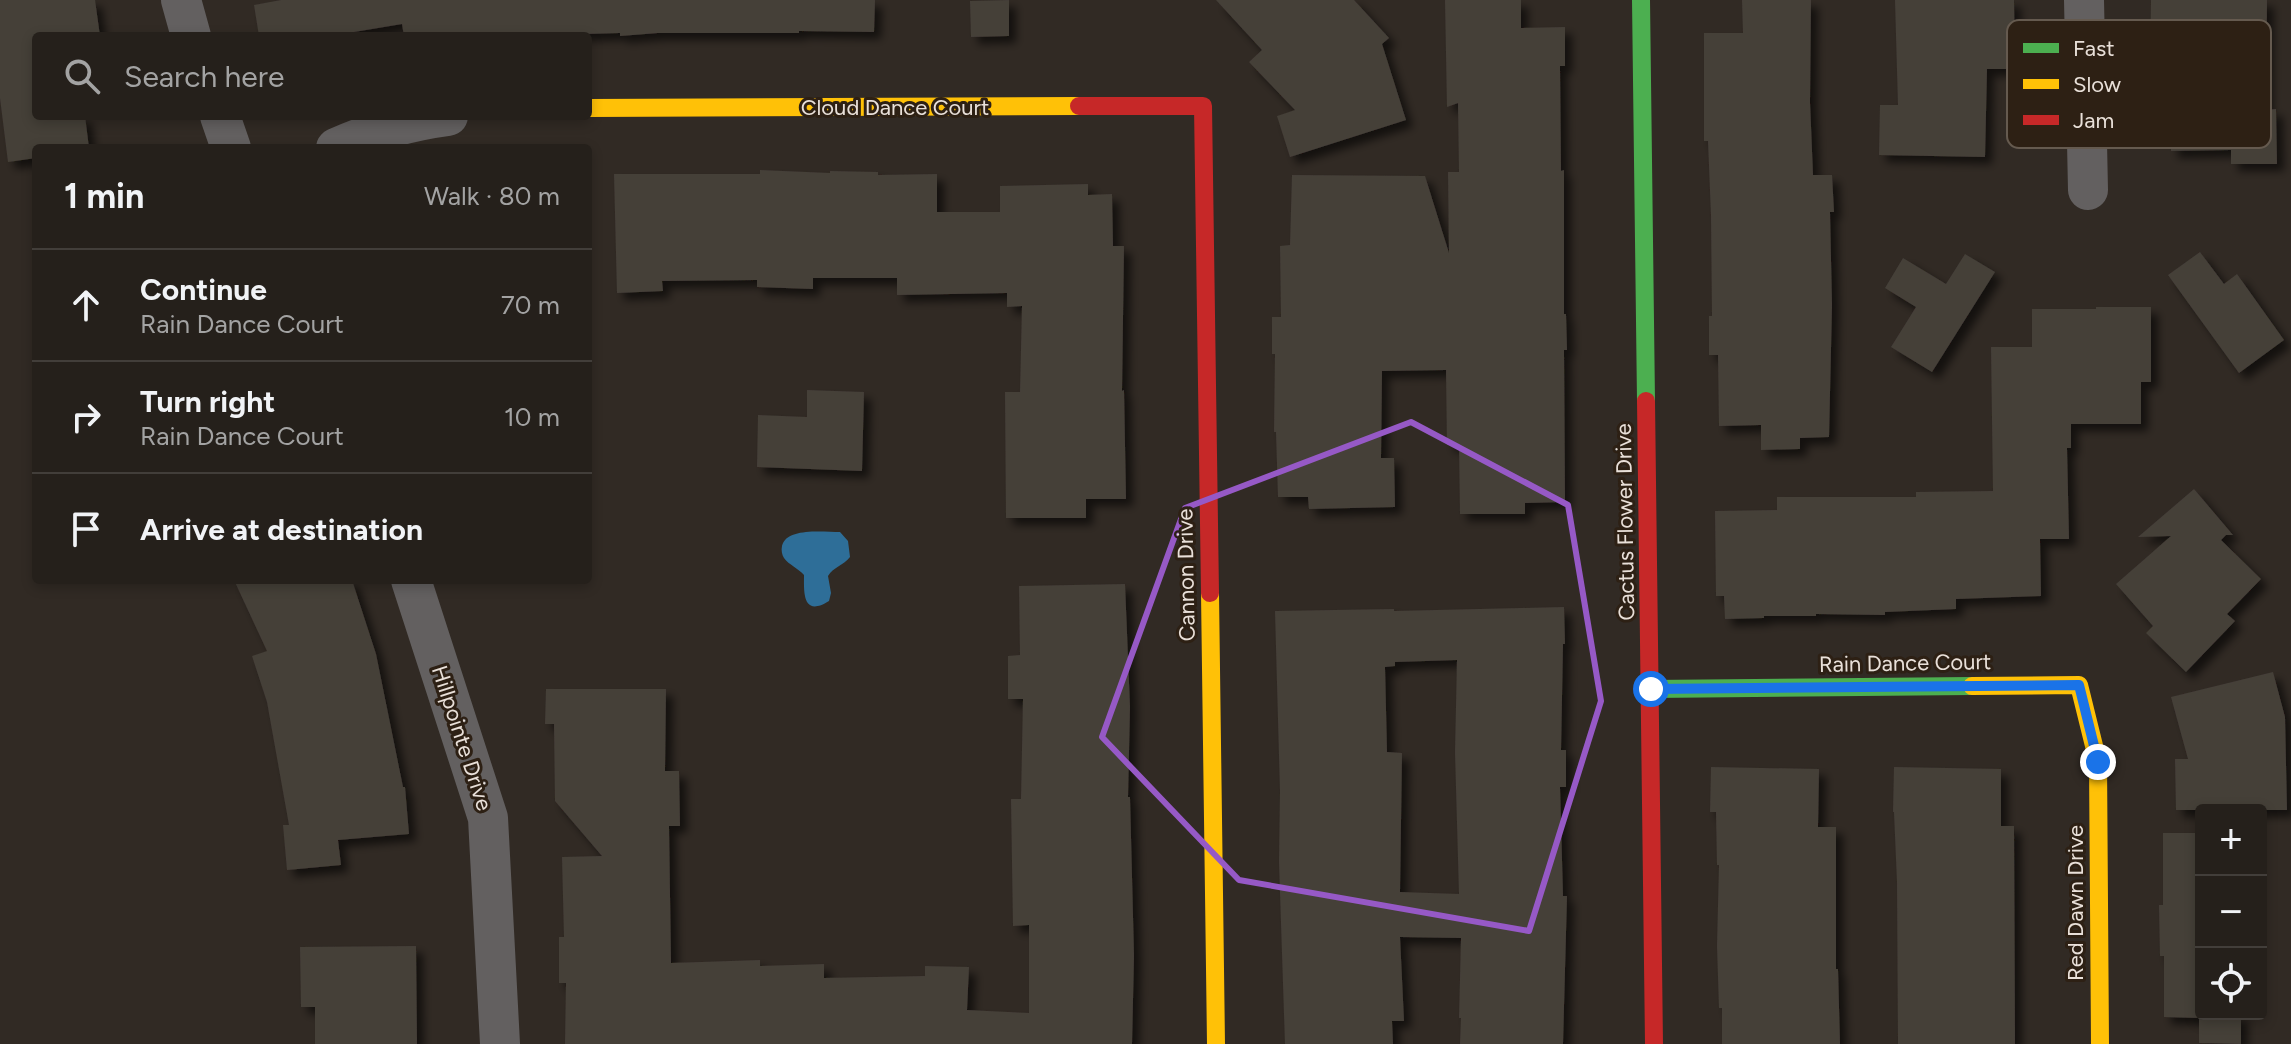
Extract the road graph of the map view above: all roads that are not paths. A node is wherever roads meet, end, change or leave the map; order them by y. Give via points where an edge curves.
1 (181, 0) edge
2 (1641, 0) edge
3 (2084, 0) edge
4 (2084, 20) edge
5 (190, 32) edge
6 (1203, 106) joint
7 (592, 108) edge
8 (221, 120) edge
9 (423, 120) edge
10 (230, 144) edge
11 (344, 144) edge
12 (2087, 148) edge
13 (2088, 190) dead end
14 (412, 584) edge
15 (1651, 689) junction
16 (2098, 762) joint
17 (500, 1044) edge
18 (1216, 1044) edge
19 (1654, 1044) edge
20 (2100, 1044) edge

1 - 5 street
2 - 15 street, Cactus Flower Drive
3 - 4 street
6 - 7 street, Cloud Dance Court
6 - 18 street, Cannon Drive
8 - 10 street
9 - 11 street
12 - 13 street
14 - 17 street, Hillpointe Drive via 488,818
15 - 16 street, Rain Dance Court via 2079,685
15 - 19 street, Cactus Flower Drive
16 - 20 street, Red Dawn Drive

